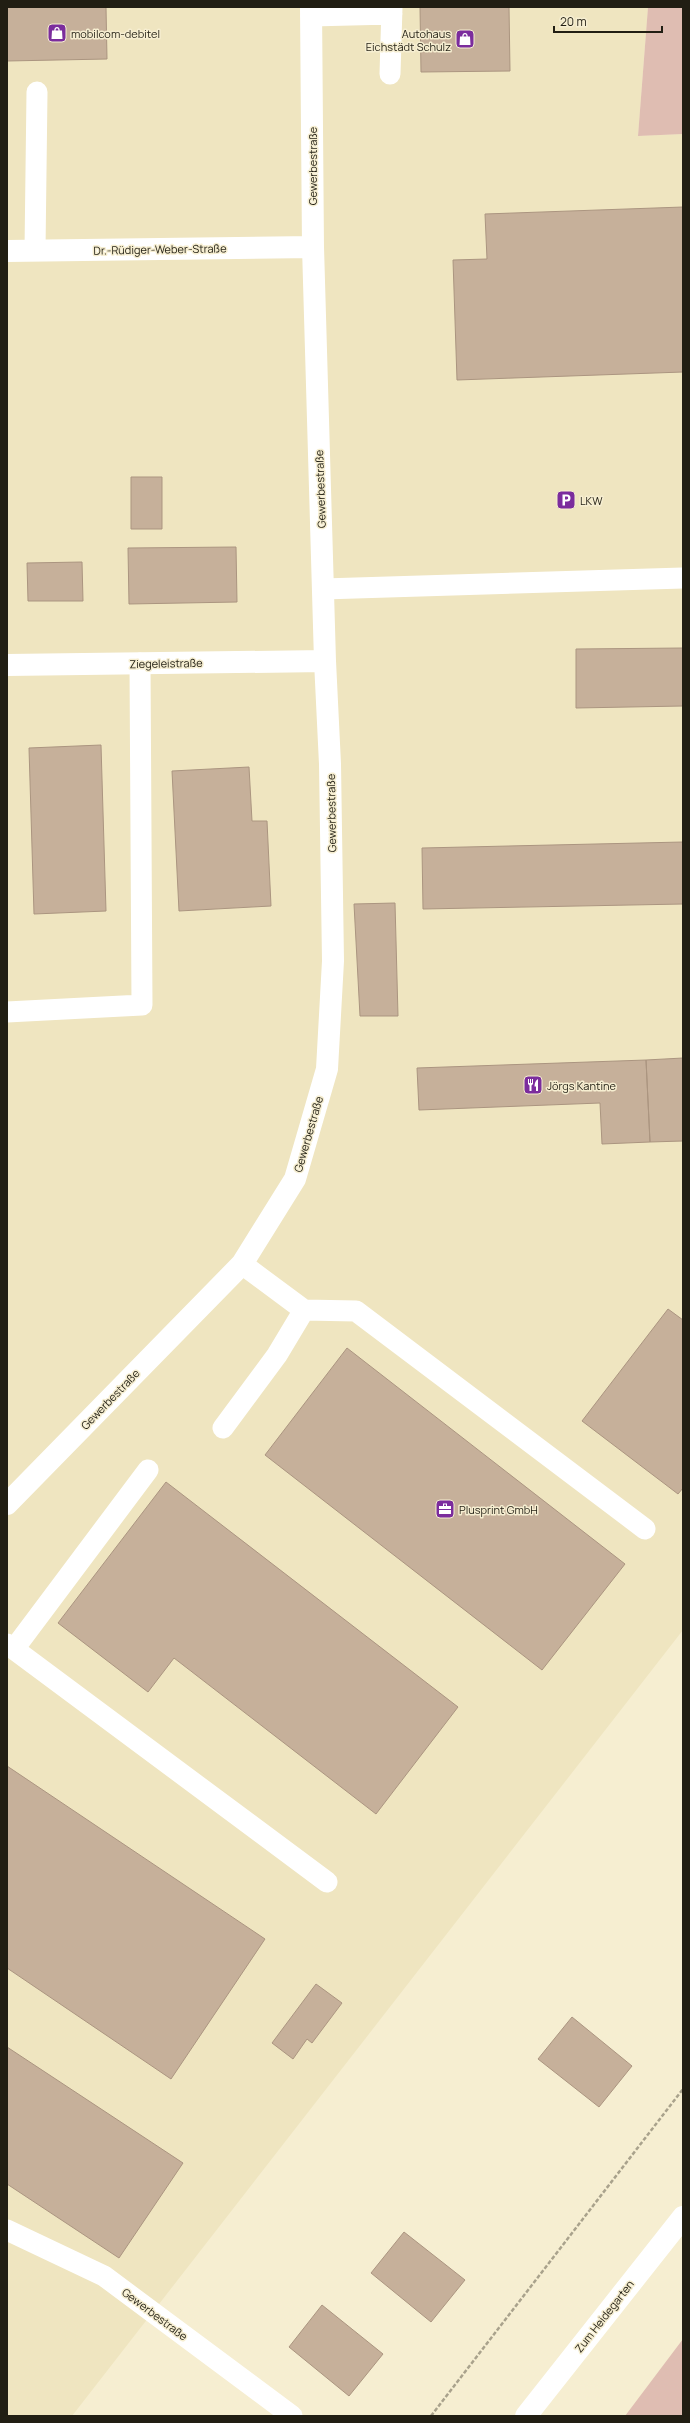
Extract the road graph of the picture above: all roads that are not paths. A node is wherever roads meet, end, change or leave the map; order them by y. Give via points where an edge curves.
1 (392, 10) edge
2 (311, 12) edge
3 (390, 74) dead end
4 (37, 92) dead end
5 (313, 247) junction
6 (35, 250) junction
7 (7, 251) edge
8 (683, 578) edge
9 (323, 589) junction
10 (324, 661) junction
11 (140, 664) junction
12 (7, 665) edge
13 (7, 1012) edge
14 (242, 1264) junction
15 (304, 1310) junction
16 (223, 1428) dead end
17 (148, 1470) dead end
18 (7, 1504) edge
19 (644, 1528) dead end
20 (11, 1647) edge
21 (327, 1882) dead end
22 (683, 2217) edge
23 (7, 2230) edge
24 (292, 2416) edge
25 (526, 2416) edge

1 - 2 lane
1 - 3 lane
2 - 5 street, Gewerbestraße
4 - 6 lane
5 - 6 street, Dr.-Rüdiger-Weber-Straße
5 - 9 street, Gewerbestraße
6 - 7 street, Dr.-Rüdiger-Weber-Straße
8 - 9 lane
9 - 10 street, Gewerbestraße
10 - 11 street, Ziegeleistraße
10 - 14 street, Gewerbestraße via 330,764 333,946 327,1069 295,1180
11 - 12 street, Ziegeleistraße
11 - 13 lane via 142,1005
14 - 15 lane
14 - 18 street, Gewerbestraße
15 - 16 lane via 277,1355
15 - 19 lane via 356,1311
17 - 20 lane
20 - 21 lane
22 - 25 street, Zum Heidegarten
23 - 24 lane, Gewerbestraße via 104,2276

